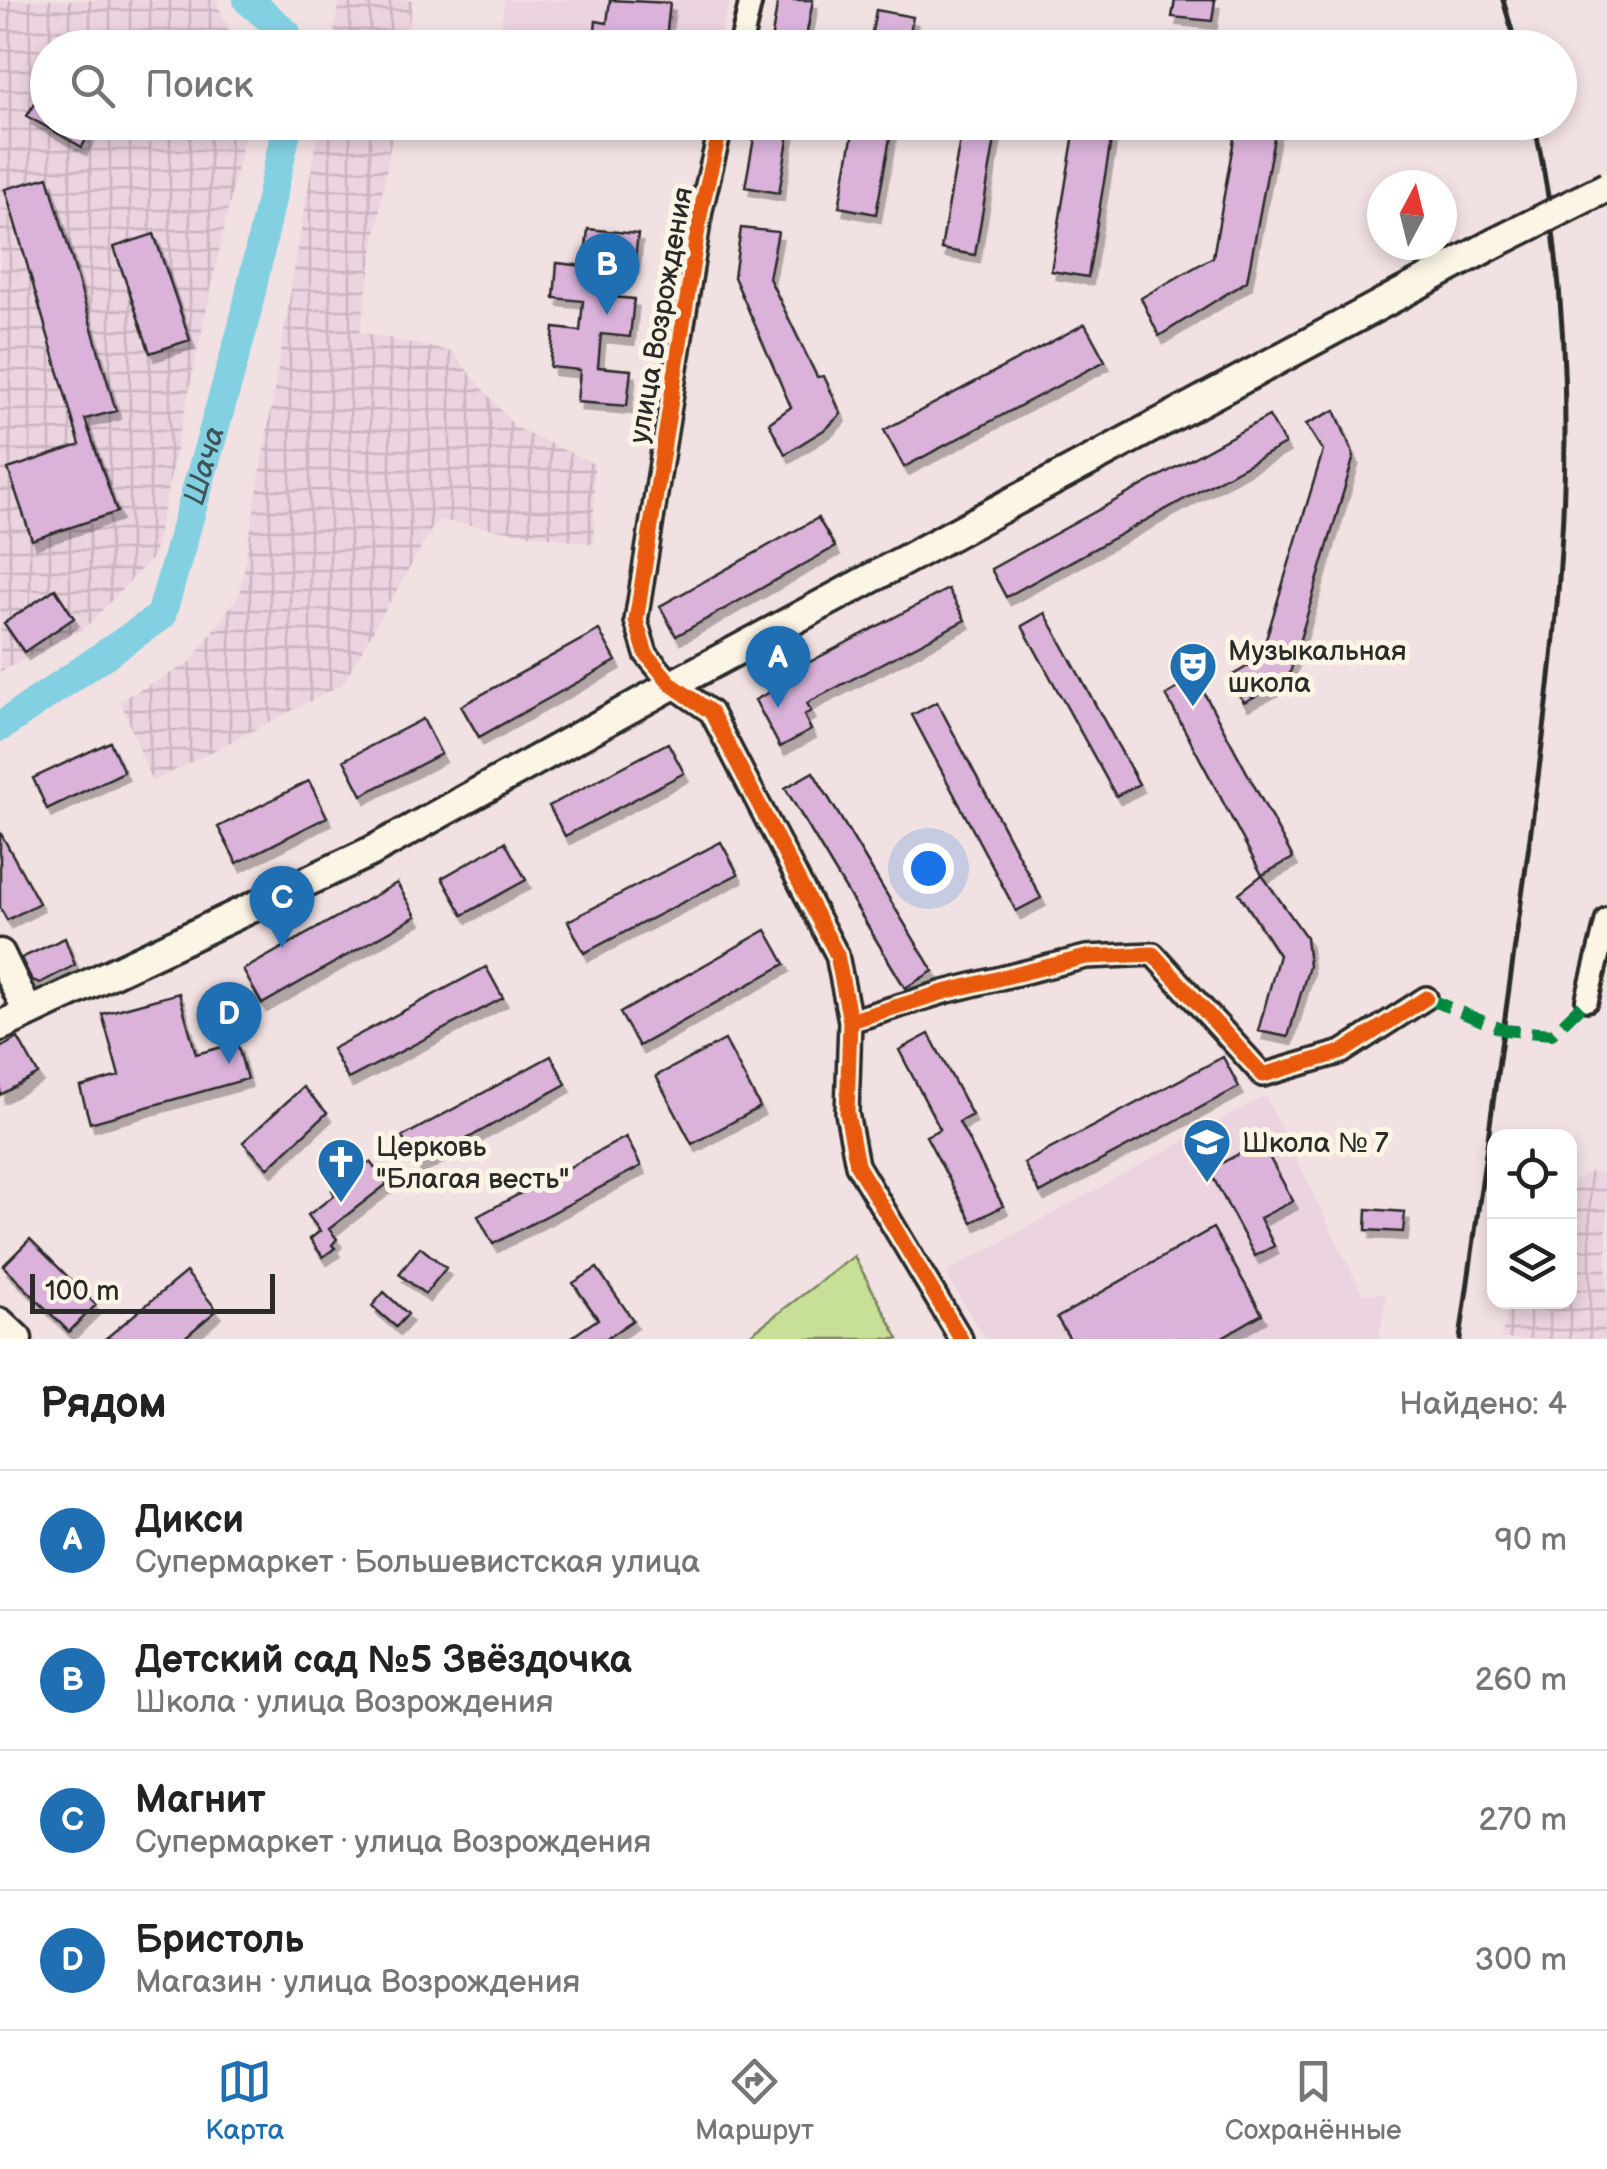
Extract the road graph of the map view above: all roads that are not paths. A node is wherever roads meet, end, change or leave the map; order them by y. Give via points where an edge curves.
1 (751, 0) edge
2 (744, 30) edge
3 (718, 140) edge
4 (1607, 187) edge
5 (672, 685) junction
6 (1607, 919) edge
7 (0, 954) edge
8 (1426, 998) dead end
9 (1587, 1000) dead end
10 (28, 1010) junction
11 (850, 1021) junction
12 (0, 1026) edge
13 (0, 1323) edge
14 (17, 1339) edge
15 (961, 1339) edge

1 - 2 street
3 - 5 street, улица Возрождения via 636,621 646,654
4 - 5 main road, bridge
5 - 10 main road via 372,851
5 - 11 street, улица Возрождения via 712,712 837,955
6 - 9 street
7 - 10 main road
8 - 11 street via 1342,1052 1263,1075 1153,954 1086,957
10 - 12 main road
11 - 15 street, улица Возрождения via 847,1112 857,1166
13 - 14 main road

